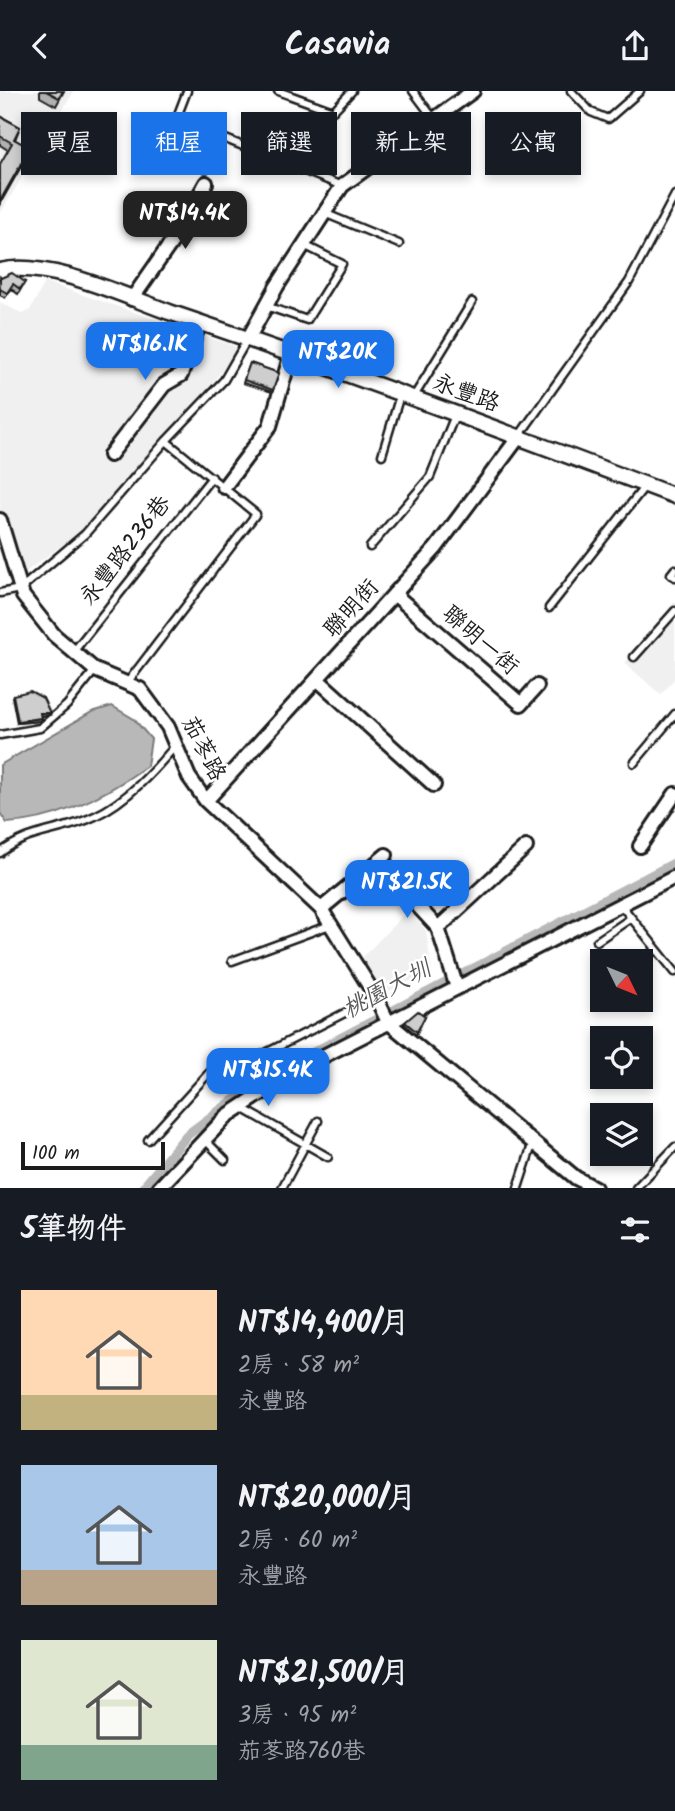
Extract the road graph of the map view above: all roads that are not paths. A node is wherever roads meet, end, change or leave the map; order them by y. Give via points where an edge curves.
1 (187, 91) edge
2 (278, 91) edge
3 (352, 91) edge
4 (413, 91) edge
5 (473, 91) edge
6 (571, 91) edge
7 (640, 91) edge
8 (322, 107) junction
9 (179, 112) edge
10 (320, 112) edge
11 (429, 112) edge
12 (444, 112) edge
13 (314, 175) edge
14 (357, 175) edge
15 (205, 183) dead end
16 (342, 186) junction
17 (675, 195) edge
18 (324, 213) junction
19 (399, 244) dead end
20 (304, 245) junction
21 (0, 271) edge
22 (132, 299) junction
23 (472, 302) dead end
24 (266, 306) junction
25 (200, 323) junction
26 (248, 339) junction
27 (291, 355) junction
28 (406, 397) junction
29 (455, 415) junction
30 (518, 438) junction
31 (166, 441) junction
32 (110, 455) dead end
33 (382, 455) dead end
34 (212, 477) junction
35 (646, 485) junction
36 (224, 487) junction
37 (675, 496) edge
38 (0, 520) edge
39 (370, 547) dead end
40 (675, 569) edge
41 (675, 577) edge
42 (20, 589) junction
43 (0, 593) edge
44 (394, 594) junction
45 (549, 608) dead end
46 (675, 611) edge
47 (74, 652) junction
48 (634, 657) dead end
49 (95, 670) junction
50 (317, 679) junction
51 (127, 683) junction
52 (537, 686) dead end
53 (675, 714) edge
54 (0, 735) edge
55 (176, 745) junction
56 (634, 763) dead end
57 (434, 785) dead end
58 (675, 795) edge
59 (206, 801) junction
60 (640, 846) dead end
61 (526, 847) dead end
62 (0, 853) edge
63 (386, 855) dead end
64 (675, 877) edge
65 (401, 888) dead end
66 (621, 905) junction
67 (321, 909) junction
68 (631, 918) junction
69 (332, 925) junction
70 (438, 928) junction
71 (597, 941) dead end
72 (655, 950) joint
73 (232, 961) dead end
74 (675, 972) edge
75 (456, 986) junction
76 (378, 1000) junction
77 (387, 1020) junction
78 (241, 1107) junction
79 (318, 1121) dead end
80 (203, 1138) junction
81 (148, 1140) dead end
82 (533, 1142) junction
83 (305, 1143) junction
84 (675, 1147) edge
85 (328, 1157) dead end
86 (225, 1160) dead end
87 (159, 1188) edge
88 (282, 1188) edge
89 (518, 1188) edge
90 (595, 1188) edge
91 (636, 1188) edge

1 - 9 lane
2 - 8 lane
3 - 8 lane via 333,111
4 - 11 lane
5 - 12 street
6 - 7 lane via 591,111 608,119
8 - 10 lane
13 - 16 lane
14 - 16 street
15 - 22 street via 178,233
16 - 18 street
17 - 30 lane via 629,282
18 - 19 lane
18 - 20 street
20 - 24 street
20 - 24 lane via 342,264 307,320
21 - 22 street, 永豐路 via 30,267
22 - 25 street, 永豐路
23 - 28 lane
24 - 26 street
25 - 26 street, 永豐路
25 - 32 street via 181,375 164,385
26 - 27 street, 永豐路
26 - 31 lane via 224,380
27 - 28 street, 永豐路
27 - 36 street via 270,426
28 - 29 street, 永豐路
28 - 33 lane
29 - 30 street, 永豐路
29 - 39 lane via 430,477
30 - 35 street, 永豐路
30 - 44 street, 聯明街 via 436,548
31 - 34 lane
31 - 42 lane via 85,534
34 - 36 lane
34 - 47 lane, 永豐路236巷
35 - 37 street, 永豐路
35 - 45 lane
36 - 51 lane via 256,514
38 - 42 street, 茄苳路
40 - 41 lane via 671,574
42 - 43 lane
42 - 47 street, 茄苳路 via 54,635
44 - 50 street, 聯明街
44 - 52 street, 聯明一街 via 521,704
46 - 48 lane
47 - 49 street, 茄苳路
49 - 51 street, 茄苳路
49 - 54 lane via 67,705 40,728
50 - 57 street
50 - 59 street, 聯明街
51 - 55 street, 茄苳路 via 140,689 159,712
53 - 56 lane
55 - 59 street, 茄苳路 via 189,777
55 - 62 lane via 145,781 95,816 19,838
58 - 60 street
59 - 67 street, 茄苳路
61 - 70 street
63 - 67 street
64 - 66 street
65 - 70 street
66 - 68 lane
66 - 75 street
67 - 69 street, 茄苳路
68 - 71 lane
68 - 72 lane
69 - 73 lane
69 - 76 street, 茄苳路
70 - 75 street
72 - 74 lane
75 - 77 street
76 - 77 street, 茄苳路
76 - 81 lane via 256,1058 218,1063
77 - 78 street via 300,1067
77 - 82 street
78 - 80 street
78 - 83 lane
79 - 83 lane
80 - 86 lane
80 - 87 street
82 - 89 lane
82 - 90 street
83 - 85 lane
83 - 88 lane
84 - 91 lane

